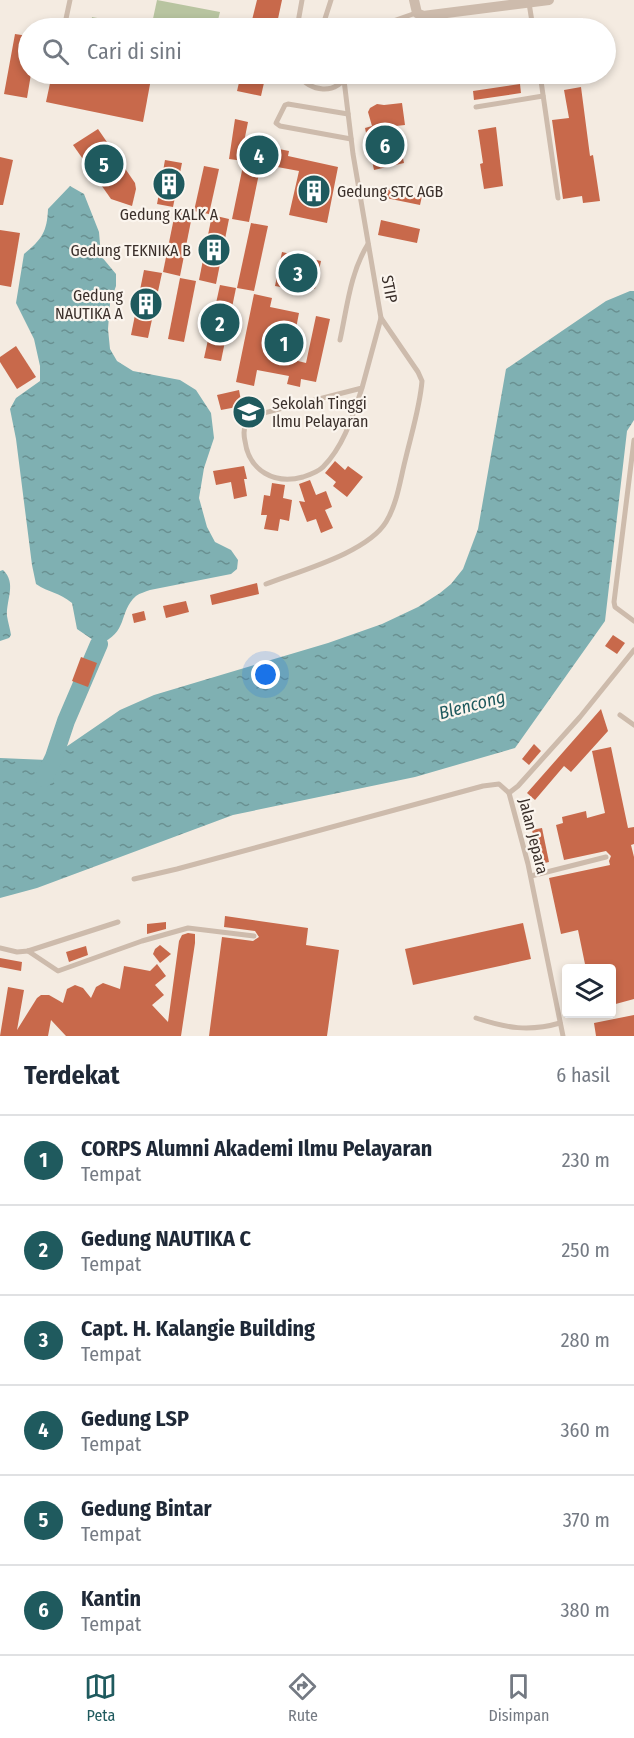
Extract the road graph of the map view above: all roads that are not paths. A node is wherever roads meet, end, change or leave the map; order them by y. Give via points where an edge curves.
1 (70, 0) edge
2 (302, 0) edge
3 (331, 0) edge
4 (414, 0) edge
5 (549, 0) edge
6 (529, 3) junction
7 (417, 13) junction
8 (66, 18) edge
9 (299, 18) edge
10 (325, 18) edge
11 (402, 18) edge
12 (531, 18) edge
13 (307, 84) edge
14 (339, 84) edge
15 (344, 84) edge
16 (541, 84) edge
17 (543, 96) junction
18 (476, 107) dead end
19 (348, 114) junction
20 (351, 139) junction
21 (558, 198) dead end
22 (368, 244) junction
23 (381, 318) junction
24 (340, 340) dead end
25 (362, 388) junction
26 (634, 440) edge
27 (266, 584) dead end
28 (634, 621) edge
29 (634, 650) edge
30 (620, 715) dead end
31 (634, 725) edge
32 (509, 793) junction
33 (606, 857) dead end
34 (531, 876) junction
35 (134, 879) dead end
36 (118, 922) dead end
37 (254, 936) dead end
38 (0, 948) edge
39 (28, 951) junction
40 (476, 1018) dead end
41 (560, 1023) junction
42 (563, 1036) edge

1 - 8 lane
2 - 9 lane
3 - 10 lane
4 - 7 street
5 - 6 street
6 - 7 street via 423,16
6 - 12 lane
7 - 11 lane
13 - 14 lane via 324,90
15 - 19 lane, STIP
16 - 17 lane
17 - 18 lane
17 - 21 lane
19 - 20 lane, STIP
19 - 20 lane via 288,104 276,123
20 - 22 lane, STIP
22 - 23 lane, STIP
22 - 24 lane via 354,274
23 - 25 lane, STIP
23 - 27 lane via 422,381 391,513 385,525 365,544
25 - 25 lane, STIP via 252,416 247,420 244,436 250,460 270,476 292,480 322,468 345,434
26 - 28 lane via 614,602 615,608
29 - 32 lane, Jalan Jepara via 580,717
30 - 31 lane
32 - 34 lane, Jalan Jepara
32 - 35 lane via 499,784 483,786
33 - 34 lane
34 - 41 lane, Jalan Jepara
36 - 39 lane
37 - 39 lane via 188,928 58,971
38 - 39 lane
40 - 41 lane via 516,1028
41 - 42 lane, Jalan Jepara

